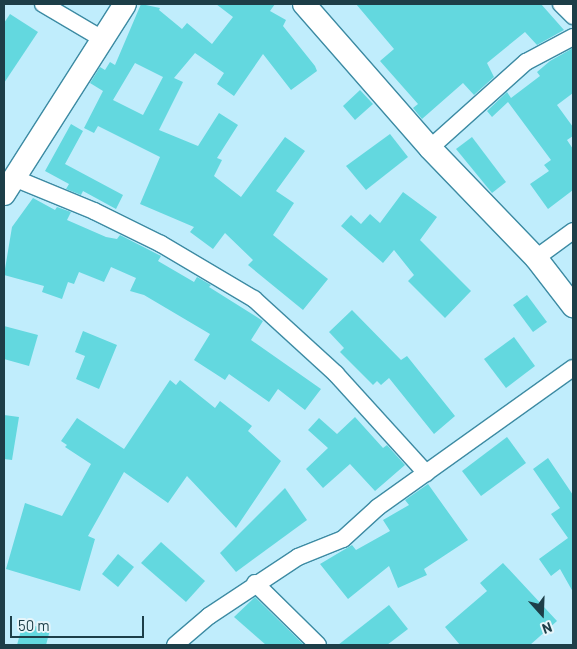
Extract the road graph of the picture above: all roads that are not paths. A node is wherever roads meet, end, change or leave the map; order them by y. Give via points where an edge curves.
1 (43, 4) edge
2 (125, 4) edge
3 (304, 4) edge
4 (562, 4) edge
5 (573, 16) edge
6 (573, 37) edge
7 (104, 40) junction
8 (430, 148) junction
9 (7, 184) edge
10 (573, 231) edge
11 (536, 258) junction
12 (573, 306) edge
13 (573, 368) edge
14 (426, 473) junction
15 (255, 583) junction
16 (174, 645) edge
17 (318, 645) edge

1 - 7 street
2 - 7 street
3 - 8 street
4 - 5 street
6 - 8 street via 526,62
7 - 9 street
8 - 11 street
9 - 14 street via 94,211 161,244 254,299 336,374
10 - 11 street
11 - 12 street
13 - 14 street
14 - 15 street via 378,507 343,540 298,556
15 - 16 street
15 - 17 street

